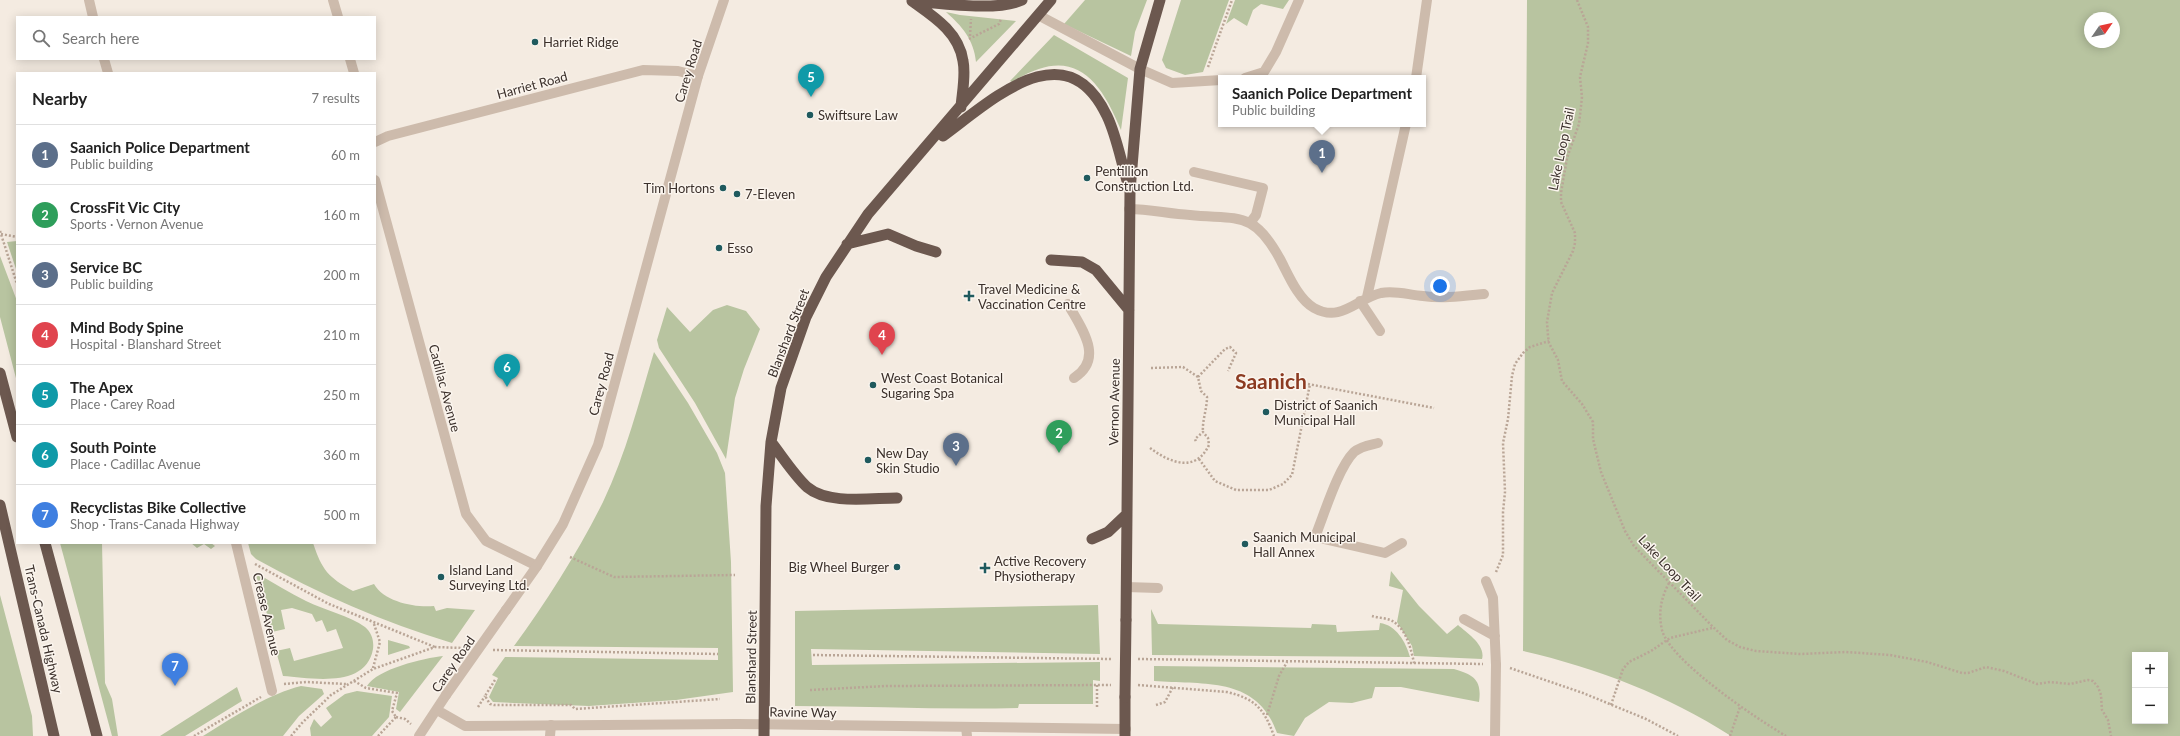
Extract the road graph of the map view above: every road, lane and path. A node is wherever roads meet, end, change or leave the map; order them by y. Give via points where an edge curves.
1 (89, 0) edge
2 (333, 0) edge
3 (724, 0) edge
4 (911, 0) edge
5 (1022, 0) edge
6 (1051, 0) edge
7 (1160, 0) edge
8 (1232, 0) edge
9 (1299, 0) edge
10 (1427, 0) edge
11 (1577, 0) edge
12 (1000, 5) junction
13 (1038, 15) junction
14 (93, 16) edge
15 (338, 16) edge
16 (958, 44) junction
17 (104, 60) edge
18 (350, 60) edge
19 (1209, 64) dead end
20 (1140, 69) junction
21 (108, 72) edge
22 (354, 72) edge
23 (1254, 75) edge
24 (1416, 75) edge
25 (698, 76) junction
26 (1218, 80) edge
27 (961, 107) junction
28 (1405, 127) edge
29 (376, 142) edge
30 (926, 148) junction
31 (1194, 172) dead end
32 (376, 184) edge
33 (1130, 190) junction
34 (1130, 208) junction
35 (1250, 223) junction
36 (0, 232) edge
37 (16, 237) edge
38 (846, 244) junction
39 (936, 252) dead end
40 (1051, 260) dead end
41 (16, 281) edge
42 (1484, 294) dead end
43 (1364, 299) junction
44 (1068, 304) dead end
45 (1129, 310) junction
46 (1380, 331) dead end
47 (1549, 340) junction
48 (1151, 368) dead end
49 (1228, 371) dead end
50 (0, 373) edge
51 (1198, 377) junction
52 (1074, 378) dead end
53 (1434, 408) dead end
54 (1203, 432) junction
55 (16, 433) edge
56 (771, 442) junction
57 (1196, 442) dead end
58 (1378, 443) dead end
59 (1150, 448) dead end
60 (1199, 459) junction
61 (897, 498) dead end
62 (0, 505) edge
63 (1127, 514) junction
64 (1092, 539) dead end
65 (1402, 543) dead end
66 (45, 544) edge
67 (236, 544) edge
68 (239, 554) junction
69 (570, 557) dead end
70 (537, 566) junction
71 (735, 575) dead end
72 (1487, 582) joint
73 (1669, 583) junction
74 (1126, 587) junction
75 (1158, 588) dead end
76 (1372, 616) dead end
77 (1464, 619) dead end
78 (373, 623) junction
79 (1713, 627) junction
80 (1495, 636) junction
81 (1667, 640) junction
82 (435, 647) junction
83 (464, 648) dead end
84 (486, 650) dead end
85 (718, 654) dead end
86 (813, 656) dead end
87 (1116, 659) dead end
88 (1132, 659) dead end
89 (1287, 662) junction
90 (1414, 663) junction
91 (1496, 664) junction
92 (373, 669) junction
93 (354, 680) junction
94 (495, 680) dead end
95 (346, 684) junction
96 (1097, 684) junction
97 (1118, 685) dead end
98 (1132, 685) dead end
99 (1173, 687) junction
100 (810, 690) dead end
101 (272, 691) junction
102 (485, 696) junction
103 (720, 699) dead end
104 (1156, 705) dead end
105 (1611, 705) junction
106 (478, 706) dead end
107 (1096, 707) dead end
108 (1740, 707) junction
109 (436, 710) junction
110 (1266, 716) junction
111 (396, 717) junction
112 (405, 719) dead end
113 (551, 725) junction
114 (764, 725) junction
115 (966, 732) edge
116 (1126, 732) edge
117 (54, 736) edge
118 (97, 736) edge
119 (194, 736) edge
120 (291, 736) edge
121 (378, 736) edge
122 (419, 736) edge
123 (550, 736) edge
124 (764, 736) edge
125 (1274, 736) edge
126 (1495, 736) edge
127 (1678, 736) edge
128 (1730, 736) edge
129 (1786, 736) edge
130 (2111, 736) edge

1 - 14 street
2 - 15 street
3 - 25 street, Carey Road
4 - 12 highway
4 - 16 highway via 944,24
5 - 12 highway via 1012,5
6 - 13 highway, Blanshard Street
7 - 20 highway, Vernon Avenue
8 - 19 path
9 - 23 street via 1276,52 1264,72
10 - 24 street
11 - 47 path, Lake Loop Trail via 1588,27 1588,43 1580,77 1582,98 1579,124 1567,158 1561,193 1561,202 1575,233 1575,243 1552,293 1548,322
12 - 16 path via 999,24
13 - 20 street
13 - 27 highway, Blanshard Street
16 - 27 highway via 964,60
17 - 21 street
18 - 22 street
20 - 26 street via 1172,83
20 - 33 highway, Vernon Avenue
25 - 29 street, Harriet Road via 678,71 643,70 388,136
25 - 70 street, Carey Road via 598,445 563,524
27 - 30 highway, Blanshard Street
28 - 43 street
30 - 33 highway via 1007,89 1043,74 1068,75 1089,88 1107,116
30 - 38 highway, Blanshard Street via 868,214
31 - 35 street via 1263,188 1256,215
32 - 70 street, Cadillac Avenue via 466,514 486,541
33 - 34 highway, Vernon Avenue
34 - 35 street via 1240,218
34 - 45 highway, Vernon Avenue
35 - 43 street via 1263,233 1294,285 1313,308 1328,313 1343,312
36 - 37 path
36 - 41 path
38 - 39 highway via 888,234
38 - 56 highway, Blanshard Street via 806,317 781,388
40 - 45 highway via 1082,262 1096,270
42 - 43 street via 1424,296 1383,292
43 - 46 street
44 - 52 street via 1089,340 1089,361 1084,372
45 - 63 highway, Vernon Avenue
47 - 72 path via 1530,348 1515,364 1503,443 1503,555 1501,564
47 - 73 path, Lake Loop Trail via 1557,354 1562,381 1582,404 1593,422 1592,432 1601,472 1625,531 1634,546
48 - 51 path via 1183,367
49 - 51 path via 1236,353 1230,347
50 - 55 highway
51 - 54 path via 1201,391 1207,398
53 - 60 path via 1309,384 1292,475 1283,484 1269,490 1236,490 1215,481
54 - 57 path via 1195,439
54 - 60 path via 1208,438 1209,445
56 - 61 highway via 807,487 819,495 834,499
56 - 114 highway, Blanshard Street via 766,506
58 - 65 street via 1355,451 1345,464 1315,538 1385,553
59 - 60 path via 1164,458 1177,462
62 - 117 highway, Trans-Canada Highway
63 - 64 highway via 1108,532
63 - 74 highway, Vernon Avenue
66 - 118 highway, Trans-Canada Highway
67 - 68 street, Crease Avenue
68 - 78 path via 294,586
68 - 101 street, Crease Avenue
69 - 71 path via 614,577
70 - 109 street, Carey Road, bridge
72 - 80 street via 1493,598
73 - 79 path, Lake Loop Trail
73 - 81 path via 1660,606 1662,632
74 - 75 street
74 - 116 highway, Vernon Avenue, bridge
76 - 90 path via 1394,622 1400,628 1411,648
77 - 80 street
78 - 82 path
78 - 92 path via 380,642
79 - 81 path
79 - 130 path, Lake Loop Trail via 1727,640 1756,651 1800,654 1867,652 1927,662 1968,674 1986,667 2037,684 2092,681 2099,691
80 - 91 street
81 - 105 path via 1629,662 1623,669
81 - 108 path via 1692,668
82 - 83 path
82 - 92 path
84 - 85 path
86 - 87 path
88 - 89 path
89 - 90 path
89 - 110 path via 1279,676
90 - 91 path
91 - 105 path via 1525,672
91 - 126 street
92 - 93 path
93 - 95 path
93 - 111 path via 366,688 397,693 392,711
94 - 102 path
95 - 101 path via 287,683
95 - 120 path via 319,705
96 - 97 path
96 - 100 path via 886,686
96 - 107 path
98 - 99 path
99 - 104 path via 1165,702
99 - 110 path via 1240,695 1259,707
101 - 119 path
102 - 103 path via 494,706 571,705 575,709
102 - 106 path
105 - 127 path
108 - 128 path
108 - 129 path
109 - 113 street, Ravine Way via 465,726
109 - 122 street, Carey Road
110 - 125 path
111 - 112 path
111 - 121 path
113 - 114 street, Ravine Way
113 - 123 street
114 - 115 street, Ravine Way
114 - 124 highway, Blanshard Street
115 - 116 street, Ravine Way

